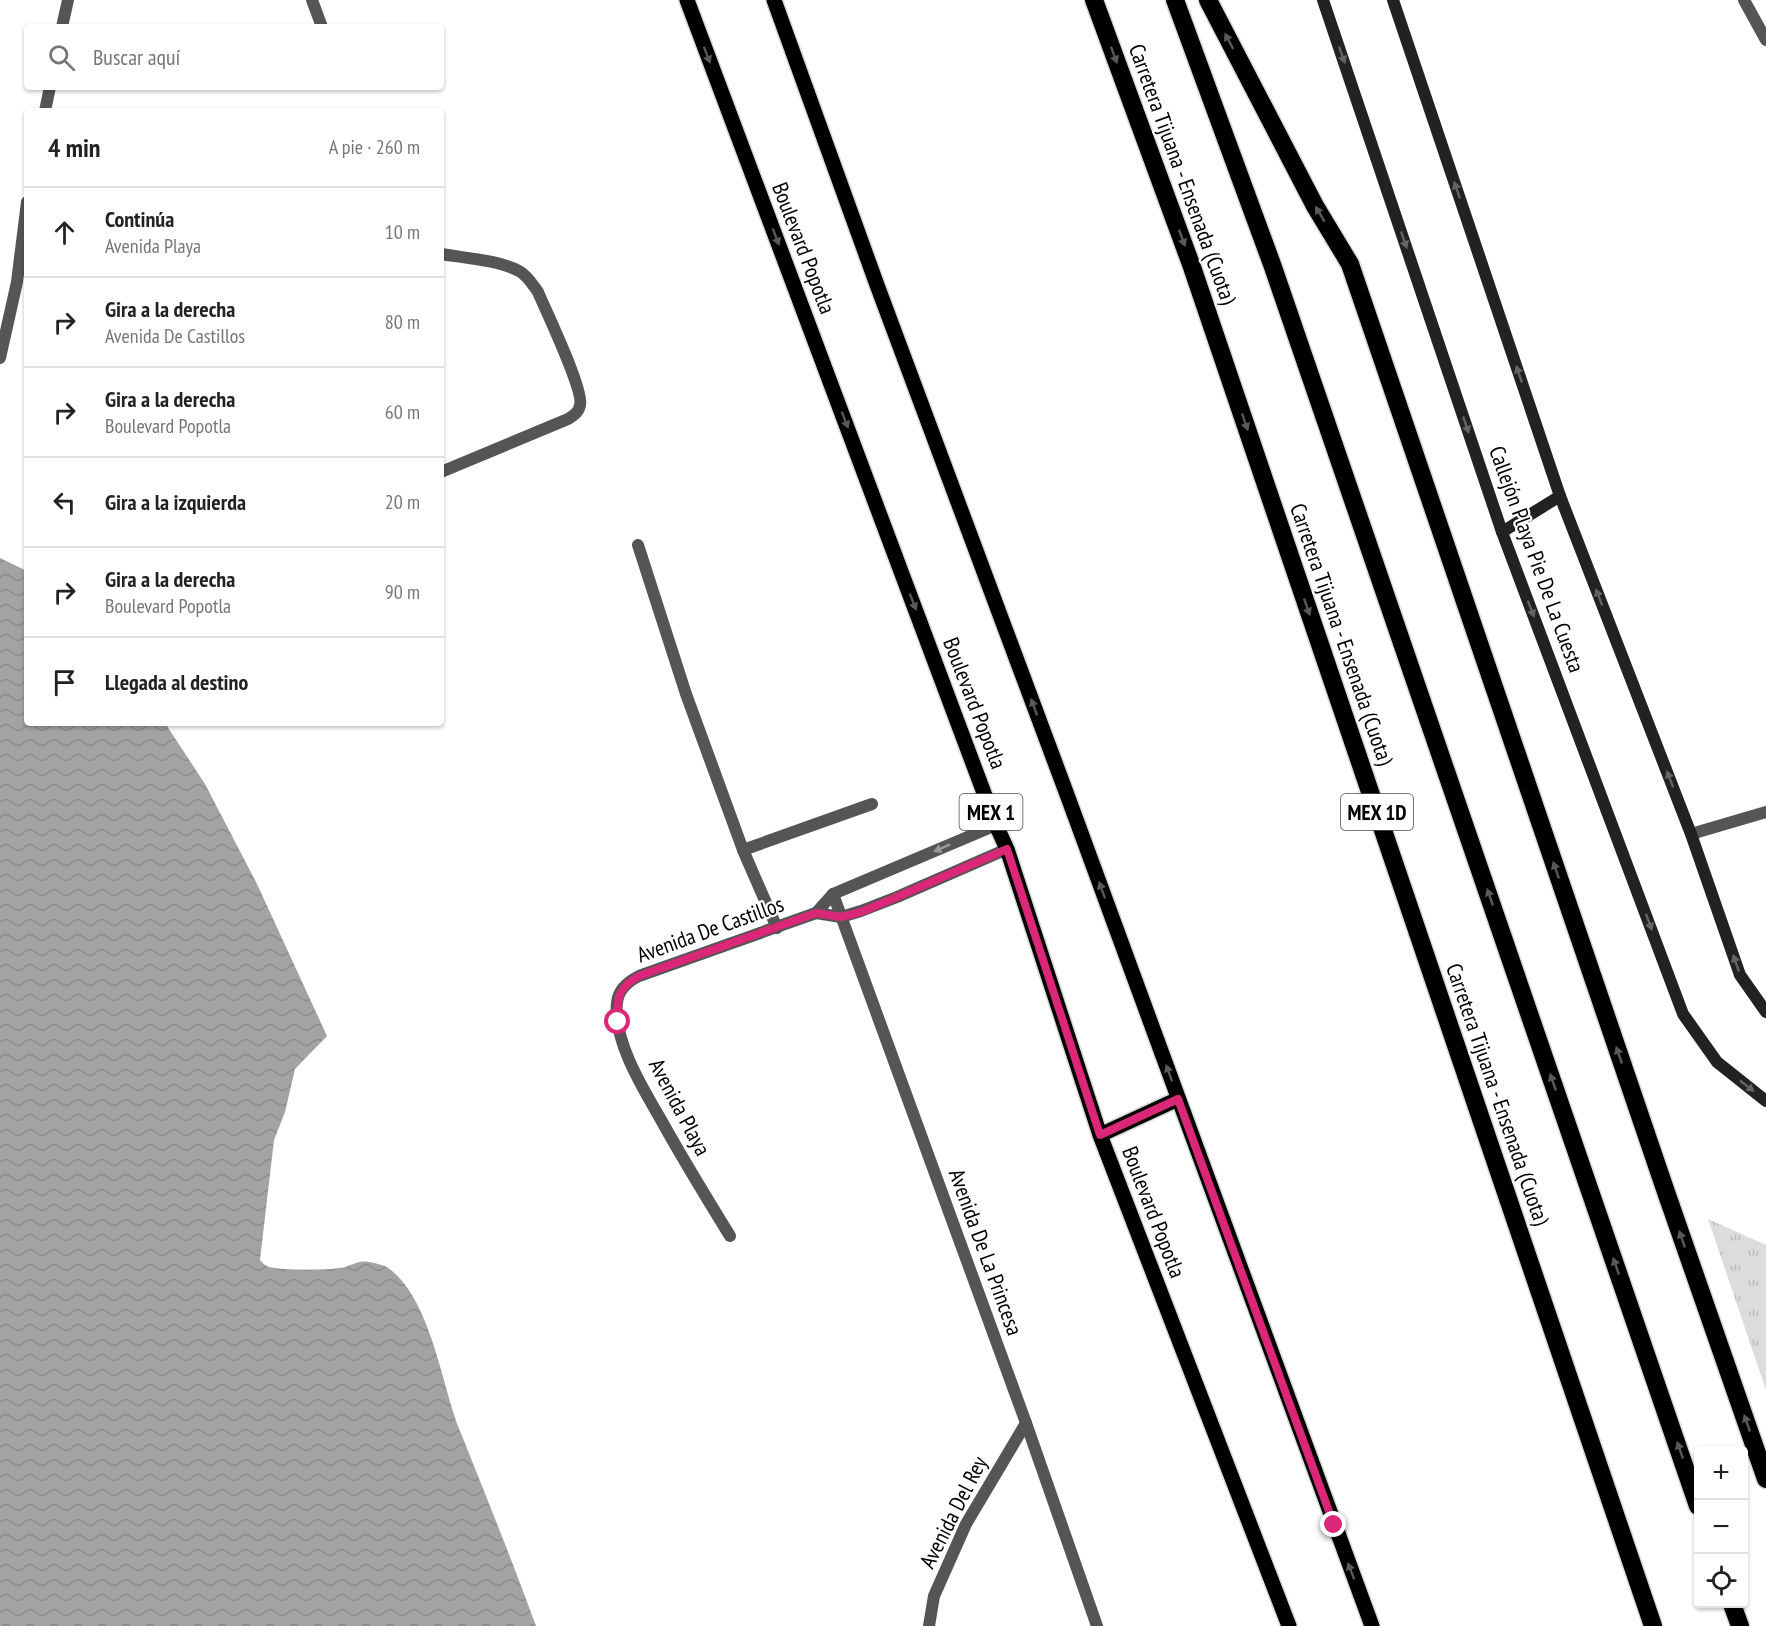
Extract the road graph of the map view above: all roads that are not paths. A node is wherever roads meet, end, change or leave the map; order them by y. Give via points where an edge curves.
1 (68, 0) edge
2 (312, 0) edge
3 (687, 0) edge
4 (774, 0) edge
5 (1094, 0) edge
6 (1175, 0) edge
7 (1208, 0) edge
8 (1323, 0) edge
9 (1393, 0) edge
10 (1744, 0) edge
11 (63, 24) edge
12 (321, 24) edge
13 (1766, 40) edge
14 (49, 90) edge
15 (46, 108) edge
16 (24, 226) edge
17 (444, 254) edge
18 (0, 358) edge
19 (444, 471) edge
20 (1560, 496) junction
21 (1502, 532) junction
22 (638, 545) dead end
23 (872, 804) dead end
24 (1766, 812) edge
25 (996, 825) junction
26 (1691, 834) junction
27 (1007, 849) junction
28 (743, 850) junction
29 (833, 894) junction
30 (816, 913) junction
31 (841, 917) junction
32 (777, 928) junction
33 (621, 990) joint
34 (1766, 1012) edge
35 (1178, 1099) junction
36 (1766, 1101) edge
37 (1100, 1135) junction
38 (730, 1236) dead end
39 (1026, 1423) junction
40 (1766, 1479) edge
41 (1696, 1500) edge
42 (1733, 1608) edge
43 (929, 1626) edge
44 (1097, 1626) edge
45 (1289, 1626) edge
46 (1372, 1626) edge
47 (1653, 1626) edge
48 (1740, 1626) edge

1 - 11 street
2 - 12 street
3 -> 25 main road, Boulevard Popotla / MEX 1
35 -> 4 main road
5 -> 47 highway, Carretera Tijuana - Ensenada (Cuota) / MEX 1D via 1192,267
41 -> 6 highway via 1273,267
40 -> 7 highway via 1350,264 1315,206
8 -> 21 main road, Callejón Playa Pie De La Cuesta
20 -> 9 main road, Callejón Playa Pie De La Cuesta
10 - 13 street
14 - 15 street
16 - 18 street via 17,282
17 - 19 street via 521,272 538,292 578,386 581,404 568,419
20 - 21 main road
26 -> 20 main road, Callejón Playa Pie De La Cuesta
21 -> 36 main road, Callejón Playa Pie De La Cuesta via 1683,1014 1717,1062
22 - 28 street via 686,694
23 - 28 street
24 - 26 street
25 - 27 main road, Boulevard Popotla / MEX 1
25 -> 29 street, Avenida De Castillos
34 -> 26 main road, Callejón Playa Pie De La Cuesta via 1740,975
27 - 31 street, Avenida De Castillos
27 - 37 main road, Boulevard Popotla / MEX 1
28 - 32 street
29 - 30 street, Avenida De Castillos
29 - 31 street, Avenida De La Princesa
30 - 31 street, Avenida De Castillos
30 - 32 street, Avenida De Castillos
31 - 39 street, Avenida De La Princesa
32 - 33 street, Avenida De Castillos via 639,976
33 - 38 street, Avenida Playa via 617,1003 622,1042 659,1116
35 - 37 main road
46 -> 35 main road
37 - 45 main road, Boulevard Popotla / MEX 1
39 - 43 street, Avenida Del Rey via 966,1524 934,1596
39 - 44 street, Avenida De La Princesa
42 - 48 highway

